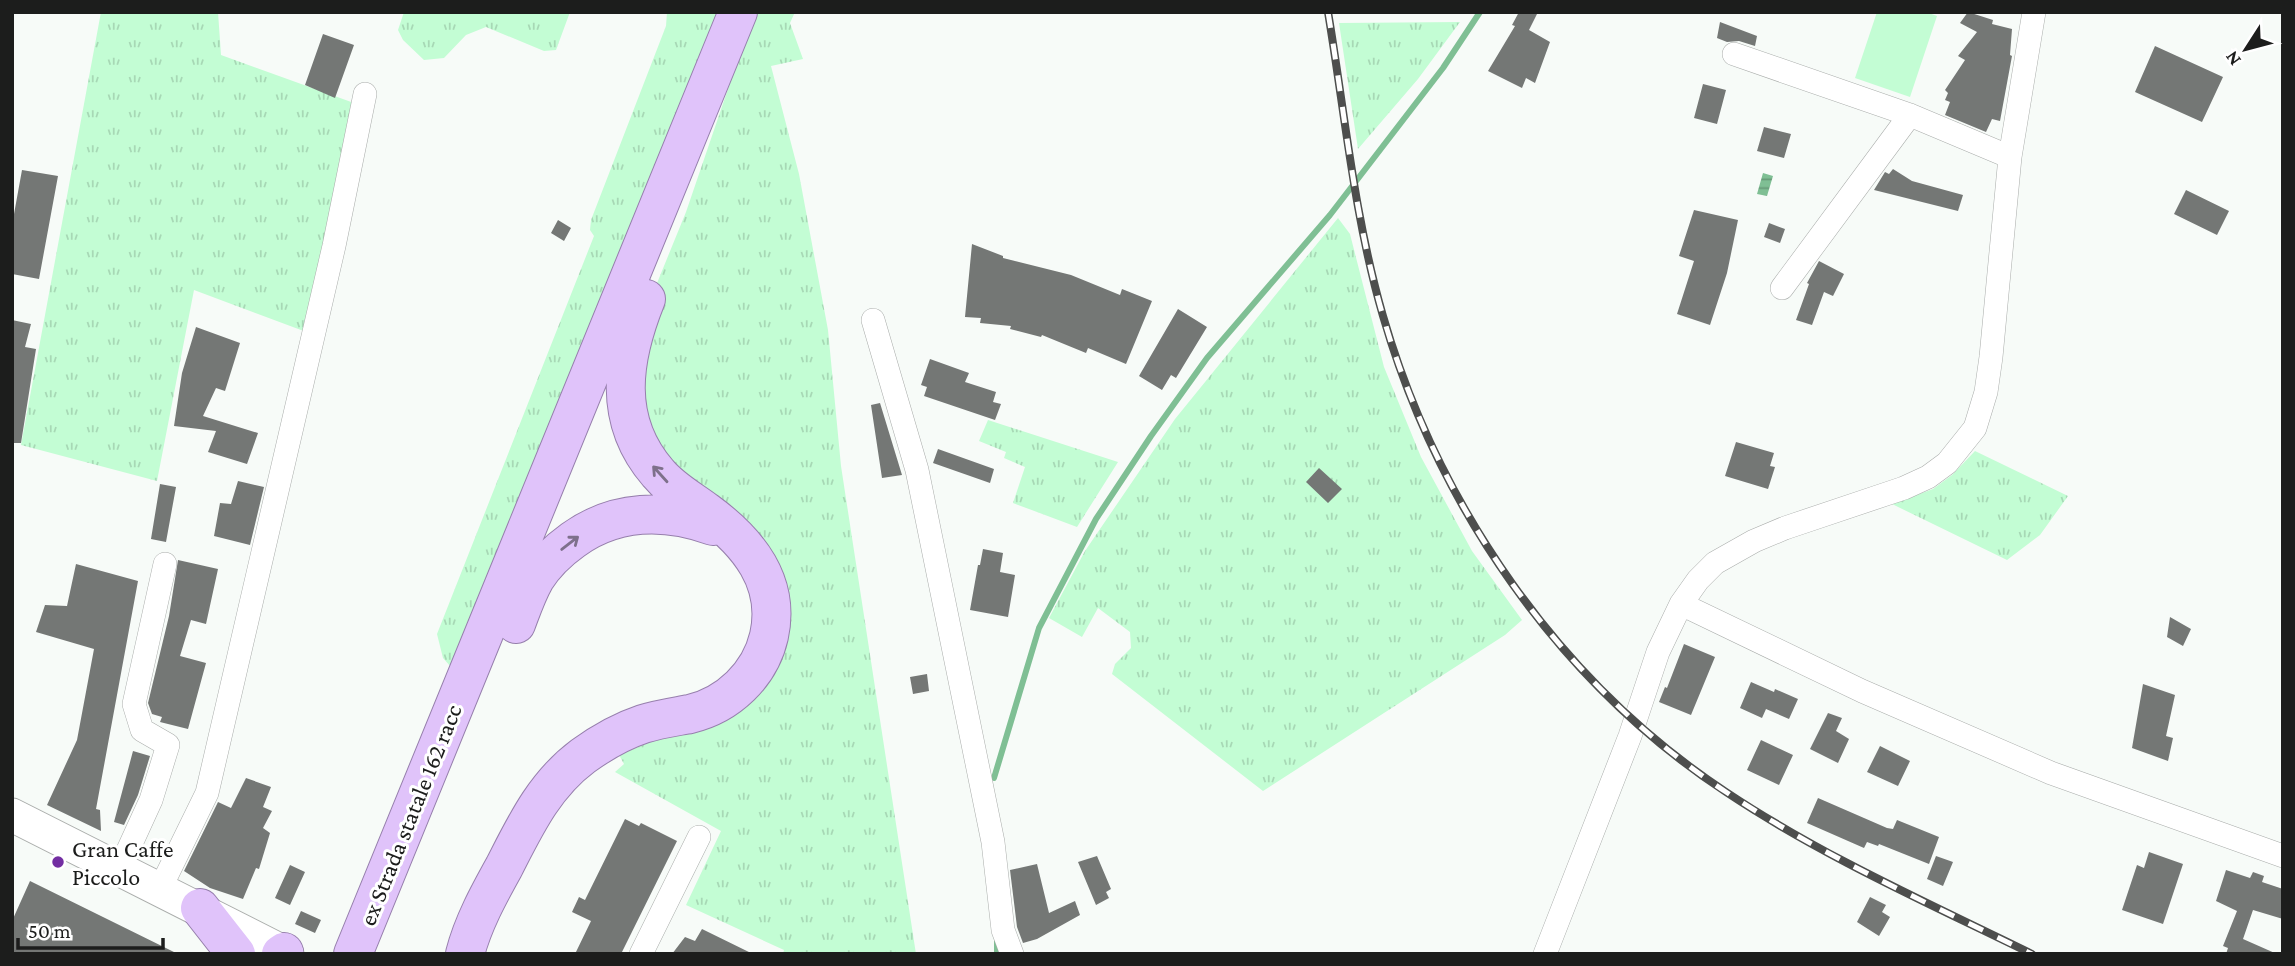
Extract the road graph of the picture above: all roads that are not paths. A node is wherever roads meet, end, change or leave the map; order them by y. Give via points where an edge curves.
1 (738, 12) edge
2 (753, 12) edge
3 (2034, 12) edge
4 (1734, 54) dead end
5 (365, 94) dead end
6 (1910, 114) junction
7 (2010, 157) junction
8 (690, 168) junction
9 (1782, 288) dead end
10 (873, 320) dead end
11 (732, 533) junction
12 (165, 564) dead end
13 (1681, 604) junction
14 (478, 685) junction
15 (12, 814) edge
16 (699, 837) dead end
17 (2283, 856) edge
18 (119, 870) junction
19 (159, 891) junction
20 (200, 908) junction
21 (284, 953) edge
22 (446, 953) edge
23 (236, 954) edge
24 (354, 954) edge
25 (377, 954) edge
26 (641, 954) edge
27 (1012, 954) edge
28 (1545, 954) edge

1 - 14 highway
2 - 8 highway
3 - 7 street
4 - 6 street
5 - 19 street via 208,793
6 - 7 street
6 - 9 street
7 - 13 street via 1986,392 1975,428 1961,449 1928,477 1904,488 1785,528 1731,552 1715,562
11 -> 8 highway via 658,473 643,453 626,406 624,382 632,336 664,255
8 - 14 highway
10 - 27 street via 920,483 993,842 1003,930
14 -> 11 highway via 550,559 594,526 620,517 671,515
11 - 22 highway via 750,550 769,596 768,638 750,675 714,706 641,724 582,757 565,772 535,807 486,899
12 - 18 street via 134,704 142,730 168,745 151,800
13 - 17 street via 1862,691 2051,773
13 - 28 street via 1658,652
14 - 24 highway, ex Strada statale 162 racc
14 - 25 highway, ex Strada statale 162 racc
15 - 18 main road
16 - 26 street
18 - 19 main road
19 - 20 main road
20 - 21 main road
20 - 23 highway

